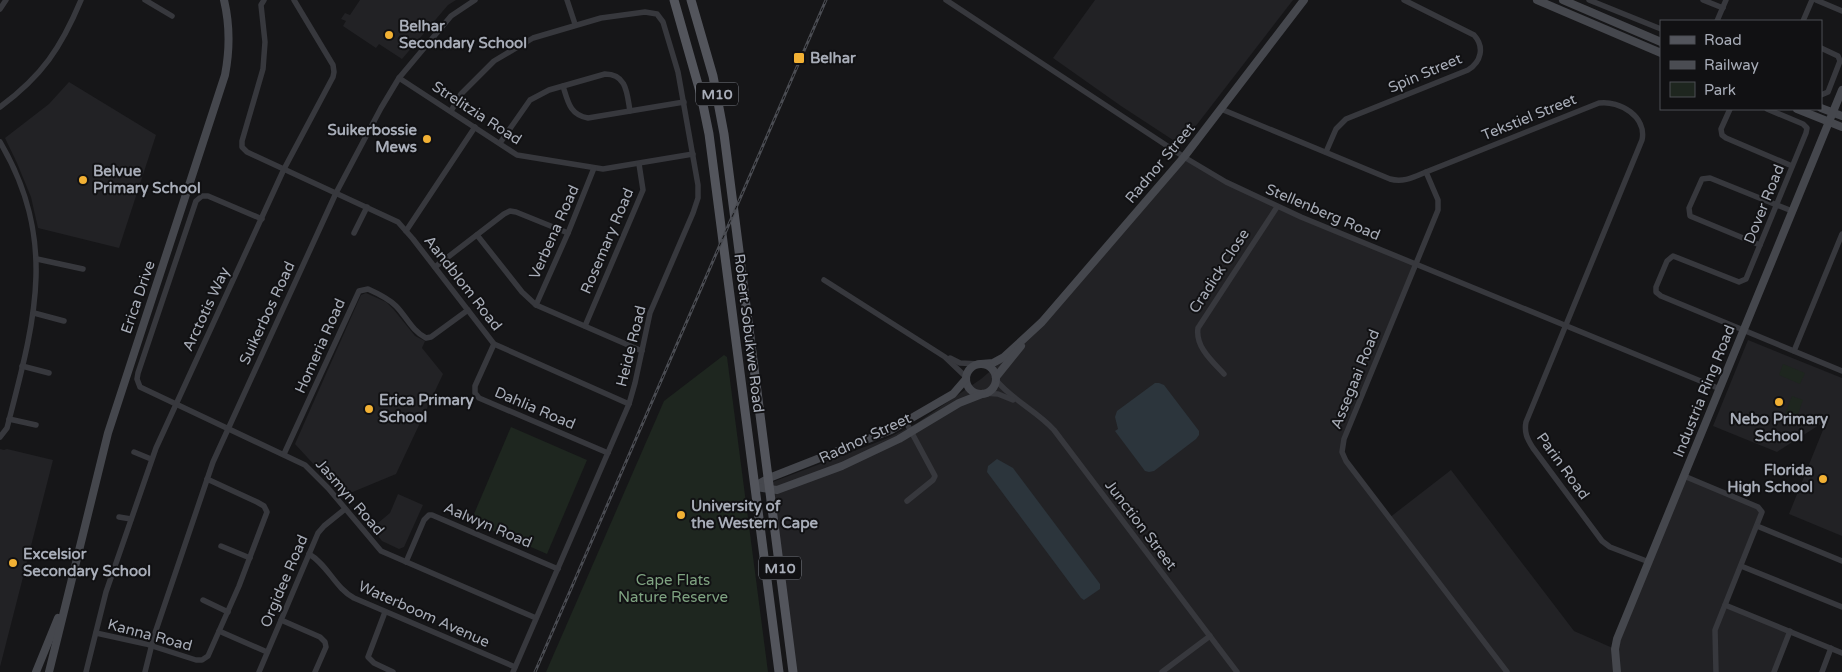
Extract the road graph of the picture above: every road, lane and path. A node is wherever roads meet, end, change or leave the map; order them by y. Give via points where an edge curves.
1 (6, 0) edge
2 (81, 0) edge
3 (145, 0) edge
4 (224, 0) edge
5 (264, 0) edge
6 (294, 0) edge
7 (475, 0) edge
8 (567, 0) edge
9 (674, 0) edge
10 (692, 0) edge
11 (946, 0) edge
12 (1304, 0) edge
13 (1404, 0) edge
14 (1538, 0) edge
15 (1563, 0) edge
16 (1589, 0) edge
17 (1703, 0) edge
18 (1726, 0) edge
19 (1812, 0) edge
20 (1816, 0) edge
21 (1723, 8) junction
22 (0, 9) edge
23 (1842, 11) edge
24 (172, 16) dead end
25 (1717, 20) edge
26 (1803, 20) edge
27 (575, 24) junction
28 (1660, 29) edge
29 (1660, 42) edge
30 (1822, 48) edge
31 (1660, 53) edge
32 (399, 78) junction
33 (563, 86) junction
34 (1842, 90) edge
35 (1823, 94) edge
36 (684, 102) junction
37 (0, 107) edge
38 (1822, 108) edge
39 (1221, 109) junction
40 (1730, 110) edge
41 (1769, 110) edge
42 (1799, 110) edge
43 (451, 111) junction
44 (630, 111) junction
45 (1833, 112) junction
46 (1842, 116) edge
47 (1829, 122) junction
48 (475, 127) junction
49 (1842, 127) edge
50 (0, 142) edge
51 (500, 143) junction
52 (1326, 152) junction
53 (693, 154) junction
54 (1184, 157) junction
55 (639, 164) junction
56 (1792, 166) junction
57 (594, 168) junction
58 (284, 169) junction
59 (1426, 172) junction
60 (336, 193) junction
61 (1777, 205) junction
62 (366, 207) junction
63 (1276, 207) junction
64 (1792, 211) junction
65 (262, 219) junction
66 (406, 231) junction
67 (354, 232) dead end
68 (568, 233) junction
69 (478, 234) junction
70 (1842, 234) edge
71 (1760, 245) junction
72 (36, 259) junction
73 (1416, 264) junction
74 (435, 267) junction
75 (83, 269) dead end
76 (824, 280) dead end
77 (536, 305) junction
78 (468, 310) junction
79 (34, 313) junction
80 (64, 321) dead end
81 (1566, 325) junction
82 (585, 326) junction
83 (1744, 330) junction
84 (1028, 336) junction
85 (494, 344) junction
86 (642, 351) junction
87 (1794, 351) junction
88 (946, 357) junction
89 (980, 364) junction
90 (22, 366) junction
91 (1842, 371) edge
92 (49, 373) dead end
93 (1224, 374) dead end
94 (966, 378) junction
95 (996, 379) junction
96 (1720, 388) junction
97 (982, 393) junction
98 (1017, 401) junction
99 (176, 404) junction
100 (629, 404) junction
101 (9, 419) junction
102 (906, 422) junction
103 (36, 425) dead end
104 (228, 428) junction
105 (912, 432) junction
106 (0, 437) edge
107 (134, 452) dead end
108 (836, 452) junction
109 (608, 453) junction
110 (284, 454) junction
111 (152, 459) junction
112 (842, 466) junction
113 (1684, 476) junction
114 (769, 478) junction
115 (207, 479) junction
116 (755, 486) junction
117 (770, 491) junction
118 (907, 501) dead end
119 (345, 509) junction
120 (119, 517) dead end
121 (131, 519) junction
122 (1757, 526) junction
123 (221, 546) dead end
124 (309, 554) junction
125 (250, 558) junction
126 (1842, 561) edge
127 (406, 562) junction
128 (1649, 562) junction
129 (1741, 566) junction
130 (558, 569) junction
131 (203, 600) dead end
132 (65, 603) junction
133 (1725, 605) junction
134 (1842, 607) edge
135 (228, 612) junction
136 (385, 612) junction
137 (536, 618) junction
138 (281, 620) junction
139 (219, 631) junction
140 (1790, 632) junction
141 (96, 633) junction
142 (1210, 636) junction
143 (151, 646) junction
144 (1831, 648) junction
145 (267, 652) junction
146 (1842, 653) edge
147 (514, 670) edge
148 (36, 672) edge
149 (49, 672) edge
150 (86, 672) edge
151 (144, 672) edge
152 (259, 672) edge
153 (315, 672) edge
154 (393, 672) edge
155 (779, 672) edge
156 (793, 672) edge
157 (1162, 672) edge
158 (1237, 672) edge
159 (1507, 672) edge
160 (1617, 672) edge
161 (1716, 672) edge
162 (1774, 672) edge
163 (1822, 672) edge

1 - 22 street
2 - 37 street via 59,47 45,67
3 - 24 street
4 - 132 street, Erica Drive via 229,31 225,74 115,407
5 - 58 street, Aandblom Road via 263,69 242,147
6 - 58 street, Arctotis Way via 334,72
7 - 32 street, Suikerbos Road via 451,16
8 - 27 street
9 - 116 main road, Robert Sobukwe Road / M10 via 705,113
10 - 114 main road, Robert Sobukwe Road / M10 via 719,104
11 - 54 street, Stellenberg Road
12 - 39 street, Radnor Street
13 - 52 street, Spin Street via 1474,36 1480,46 1477,62 1468,70 1346,119 1336,128
14 - 31 street
15 - 29 street
16 - 28 street
17 - 21 street
18 - 21 street
19 - 26 street
20 - 23 street
21 - 25 street
27 - 36 street, Heide Road via 645,12 659,16 678,72
27 - 43 street via 533,38 494,61 461,94
30 - 35 street via 1840,60 1828,91
32 - 43 street, Strelitzia Road
32 - 60 street, Suikerbos Road
33 - 44 street via 569,107 581,117
33 - 44 street via 612,74 624,84
33 - 51 street via 530,100
34 - 45 street, Industria Ring Road
36 - 44 street
36 - 53 street, Heide Road
38 - 45 street
39 - 52 street, Tekstiel Street
39 - 54 street, Radnor Street
40 - 56 street via 1721,129 1722,135
41 - 56 street, Dover Road via 1807,128
42 - 47 street
43 - 48 street, Strelitzia Road
45 - 46 street
45 - 47 street, Industria Ring Road
47 - 49 street
47 - 64 street, Industria Ring Road
48 - 51 street, Strelitzia Road
48 - 66 street
50 - 72 street via 26,198
51 - 57 street, Strelitzia Road via 517,154
52 - 59 street, Tekstiel Street via 1395,180
53 - 55 street, Strelitzia Road
53 - 86 street, Heide Road via 698,185 695,207 650,313
54 - 63 street, Stellenberg Road
54 - 84 street, Radnor Street
55 - 57 street, Strelitzia Road via 611,169
55 - 82 street, Rosemary Road via 643,190
56 - 61 street, Dover Road
57 - 68 street, Verbena Road
58 - 60 street, Aandblom Road
58 - 65 street, Arctotis Way
59 - 73 street, Assegaai Road via 1438,207
59 - 81 street, Tekstiel Street via 1599,103 1610,103 1636,116 1643,128 1642,140
60 - 62 street, Aandblom Road
60 - 104 street, Suikerbos Road
61 - 64 street
61 - 71 street, Dover Road
61 - 71 street via 1710,178 1700,181 1689,208 1690,216
62 - 66 street, Aandblom Road via 390,218
62 - 67 street
63 - 73 street, Stellenberg Road
63 - 93 street, Cradick Close via 1197,330 1200,345
64 - 83 street, Industria Ring Road
65 - 99 street, Arctotis Way
65 - 99 street, Jasmyn Road via 208,196 196,201 137,379 140,387
66 - 74 street, Aandblom Road
68 - 69 street via 510,211
68 - 77 street, Verbena Road
69 - 74 street
69 - 77 street via 522,292
70 - 87 street
71 - 83 street, Dover Road via 1743,282 1673,256 1667,261 1656,290 1660,296
72 - 75 street
72 - 79 street
73 - 81 street, Stellenberg Road
73 - 159 street, Assegaai Road via 1343,442 1342,452
74 - 78 street, Aandblom Road
76 - 88 street
77 - 82 street
78 - 85 street, Aandblom Road
78 - 110 street, Homeria Road via 426,338 388,299 368,289 359,291
79 - 80 street
79 - 90 street
81 - 96 street, Stellenberg Road
81 - 128 street, Parin Road via 1526,422 1525,434 1602,542
82 - 86 street
83 - 87 street
83 - 96 street, Industria Ring Road
84 - 89 street, Radnor Street via 993,363
84 - 95 street, Radnor Street
85 - 100 street, Aandblom Road
85 - 109 street, Dahlia Road via 475,386 479,398
86 - 100 street, Heide Road
87 - 91 street
88 - 89 street via 960,363
88 - 94 street
89 - 94 street via 971,368
89 - 95 street via 991,368
90 - 92 street
90 - 101 street
94 - 97 street via 971,389
94 - 102 street, Radnor Street via 953,394
95 - 97 street via 992,388
95 - 98 street, Junction Street
96 - 113 street, Industria Ring Road
97 - 98 street, Junction Street via 998,394
97 - 105 street, Radnor Street via 958,403
98 - 142 street, Junction Street via 1054,430
99 - 104 street, Jasmyn Road
99 - 111 street, Arctotis Way
100 - 109 street, Heide Road
101 - 103 street
101 - 106 street via 6,431
102 - 105 street
102 - 108 street, Radnor Street
104 - 110 street, Jasmyn Road
104 - 115 street, Suikerbos Road
105 - 112 street, Radnor Street
105 - 118 street via 935,476
107 - 111 street
108 - 112 street
108 - 114 street, Radnor Street
109 - 130 street, Heide Road
110 - 119 street, Jasmyn Road via 305,465
111 - 121 street, Arctotis Way
112 - 117 street, Radnor Street
113 - 122 street via 1760,508 1762,514
113 - 128 street, Industria Ring Road
114 - 116 street, Radnor Street
114 - 117 main road, Robert Sobukwe Road / M10
115 - 125 street, Kanna Road via 264,506 266,517
115 - 143 street, Suikerbos Road
116 - 117 street
116 - 155 main road, Robert Sobukwe Road / M10
117 - 156 main road, Robert Sobukwe Road / M10
119 - 124 street, Orgidee Road via 321,529
119 - 127 street, Jasmyn Road via 381,550
120 - 121 street
121 - 141 street, Arctotis Way
122 - 126 street
122 - 129 street
123 - 125 street
124 - 136 street, Waterboom Avenue via 348,595
124 - 138 street, Orgidee Road
125 - 135 street, Kanna Road
127 - 130 street, Aalwyn Road via 424,520 432,515
127 - 137 street, Jasmyn Road
128 - 160 street, Industria Ring Road via 1616,645
129 - 133 street
129 - 134 street
130 - 137 street, Heide Road
131 - 135 street
132 - 148 street, Erica Drive
132 - 149 street, Erica Drive
133 - 140 street
133 - 161 street via 1714,634
135 - 139 street, Kanna Road
136 - 147 street, Waterboom Avenue
136 - 154 street via 368,657 374,664
137 - 147 street, Heide Road
138 - 145 street, Orgidee Road
138 - 153 street via 325,642 326,647
139 - 143 street, Kanna Road via 208,656 202,660
139 - 145 street
140 - 144 street
140 - 162 street
141 - 143 street, Kanna Road
141 - 150 street, Arctotis Way
142 - 157 street
142 - 158 street, Junction Street
143 - 151 street, Suikerbos Road
144 - 146 street
144 - 163 street
145 - 152 street, Orgidee Road

